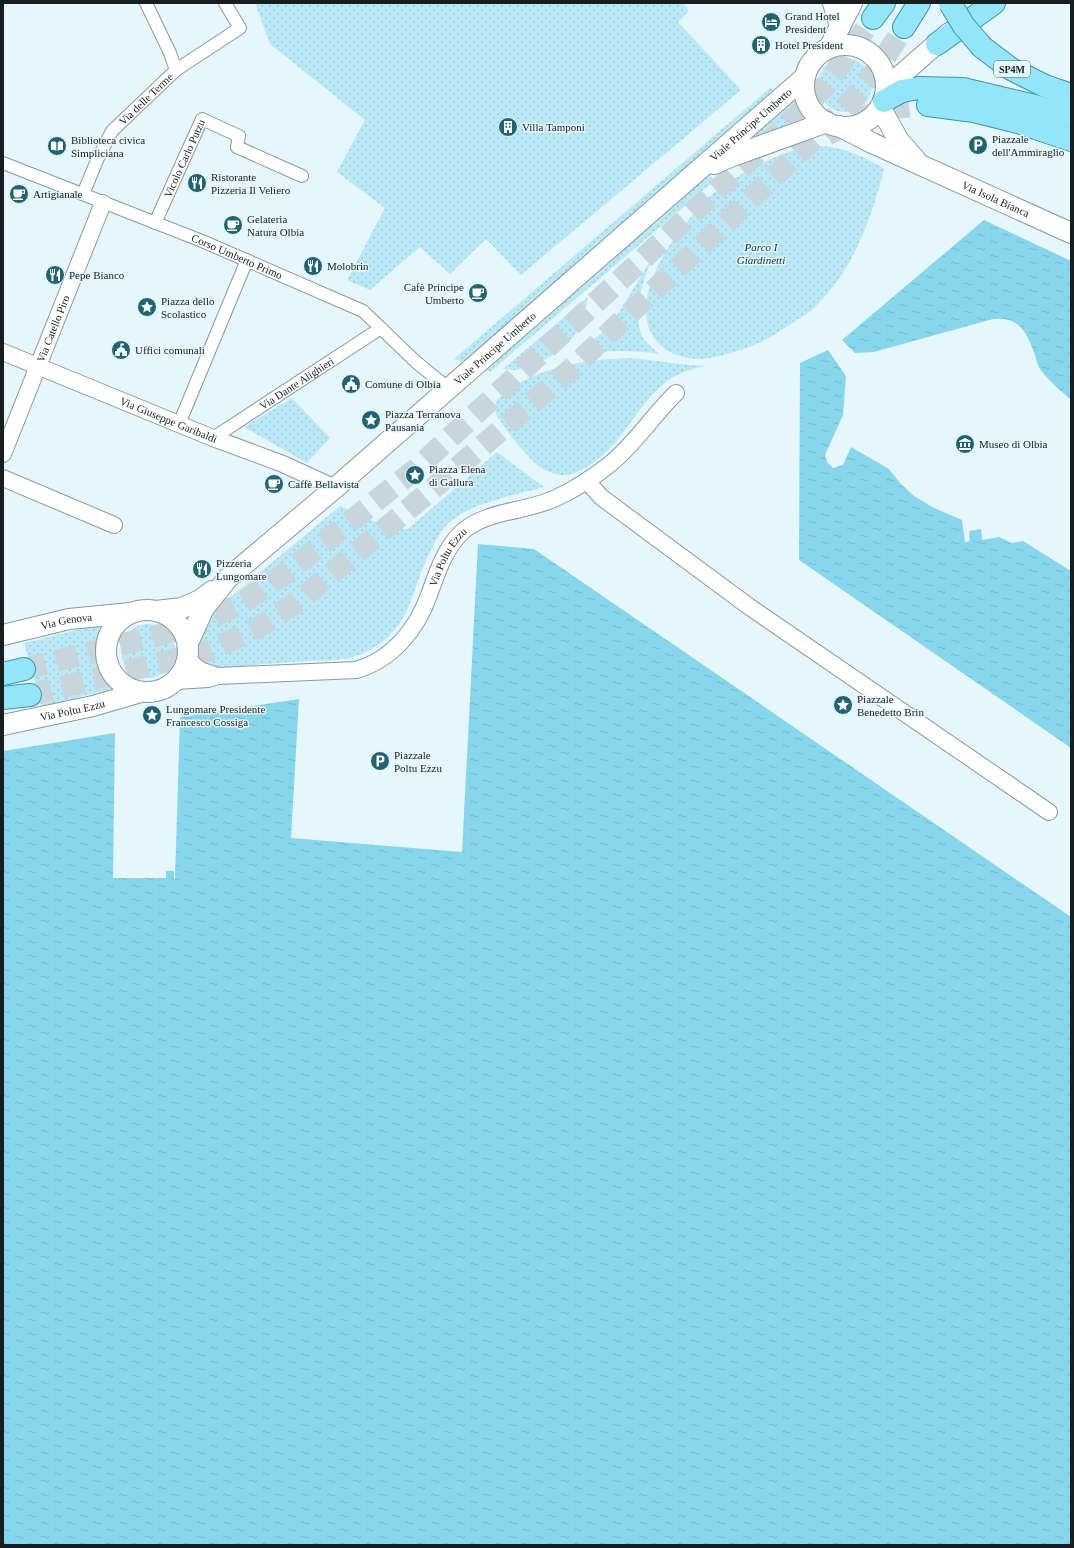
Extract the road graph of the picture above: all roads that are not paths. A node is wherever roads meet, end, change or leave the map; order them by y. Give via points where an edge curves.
1 (146, 3) edge
2 (225, 3) edge
3 (833, 3) edge
4 (852, 3) edge
5 (919, 3) edge
6 (950, 3) edge
7 (983, 3) edge
8 (994, 3) edge
9 (840, 27) junction
10 (904, 27) tunnel mouth
11 (937, 44) junction
12 (829, 48) junction
13 (176, 70) junction
14 (805, 77) junction
15 (1071, 94) edge
16 (883, 98) junction
17 (928, 105) tunnel mouth
18 (1071, 117) edge
19 (833, 124) junction
20 (1071, 140) edge
21 (3, 163) edge
22 (920, 164) junction
23 (696, 172) junction
24 (302, 176) dead end
25 (83, 194) junction
26 (103, 203) junction
27 (155, 222) junction
28 (1071, 233) edge
29 (247, 260) junction
30 (381, 328) junction
31 (3, 352) edge
32 (39, 366) junction
33 (448, 388) junction
34 (676, 393) dead end
35 (179, 424) junction
36 (8, 427) edge
37 (213, 438) junction
38 (3, 454) edge
39 (3, 478) edge
40 (587, 481) junction
41 (335, 488) junction
42 (114, 525) dead end
43 (221, 586) junction
44 (156, 611) junction
45 (131, 613) junction
46 (3, 635) edge
47 (188, 652) junction
48 (24, 669) tunnel mouth
49 (3, 674) edge
50 (218, 676) junction
51 (176, 681) junction
52 (141, 692) junction
53 (30, 695) tunnel mouth
54 (3, 698) edge
55 (3, 725) edge
56 (1049, 812) dead end

1 - 13 street, Via delle Terme
2 - 13 street via 240,28
3 - 9 street
4 - 9 street
5 - 10 main road
6 - 15 main road, SP4M, bridge via 964,26 982,47 1011,69 1045,86
7 - 11 street
8 - 11 main road
9 - 12 street
11 - 16 street
12 - 14 street via 818,55
12 - 16 street via 848,45 866,50 873,56 885,75
13 - 25 street, Via delle Terme via 112,131
14 - 19 street via 808,103 816,114
14 - 23 street, Viale Principe Umberto
16 - 18 main road via 919,88 963,89
16 - 19 street via 873,116 863,123 851,126
16 - 22 street, Via Isola Bianca via 900,141
17 - 20 main road via 974,111 1018,122
19 - 22 street, Via Isola Bianca
19 - 23 street, Viale Principe Umberto via 730,157
21 - 25 street, Corso Umberto Primo
22 - 28 street, Via Isola Bianca
23 - 33 street, Viale Principe Umberto
24 - 27 street, Vicolo Carlo Putzu via 237,147 239,136 202,119
25 - 26 street, Corso Umberto Primo
26 - 27 street, Corso Umberto Primo
26 - 32 street, Via Catello Piro
27 - 29 street, Corso Umberto Primo
29 - 30 street, Corso Umberto Primo via 363,311
29 - 35 street
30 - 33 street, Corso Umberto Primo
30 - 37 street, Via Dante Alighieri
31 - 32 street, Via Giuseppe Garibaldi
32 - 35 street, Via Giuseppe Garibaldi
32 - 36 street, Via Catello Piro
33 - 41 street, Viale Principe Umberto
34 - 40 street, Via Poltu Ezzu via 611,464
35 - 37 street, Via Giuseppe Garibaldi
36 - 38 street, Via Catello Piro
37 - 41 street, Via Giuseppe Garibaldi via 283,464
39 - 42 street
40 - 50 street, Via Poltu Ezzu via 555,498 520,510 502,513 462,532 445,555 422,613 409,632 387,655 367,667 333,672
40 - 56 street via 601,497 751,608
41 - 43 street, Viale Principe Umberto
43 - 44 street, Viale Principe Umberto via 182,608
43 - 47 street, Viale Principe Umberto via 204,608
44 - 45 street via 142,610
44 - 47 street via 166,614 178,623 185,635
45 - 46 street, Via Genova via 69,619
45 - 52 street via 119,620 112,629 107,641 106,656 110,670 118,681
47 - 50 street, Via Poltu Ezzu via 200,670
47 - 51 street via 184,670
48 - 49 main road
50 - 51 street, Via Poltu Ezzu
51 - 52 street via 155,692
52 - 55 street, Via Poltu Ezzu via 93,706
53 - 54 main road

